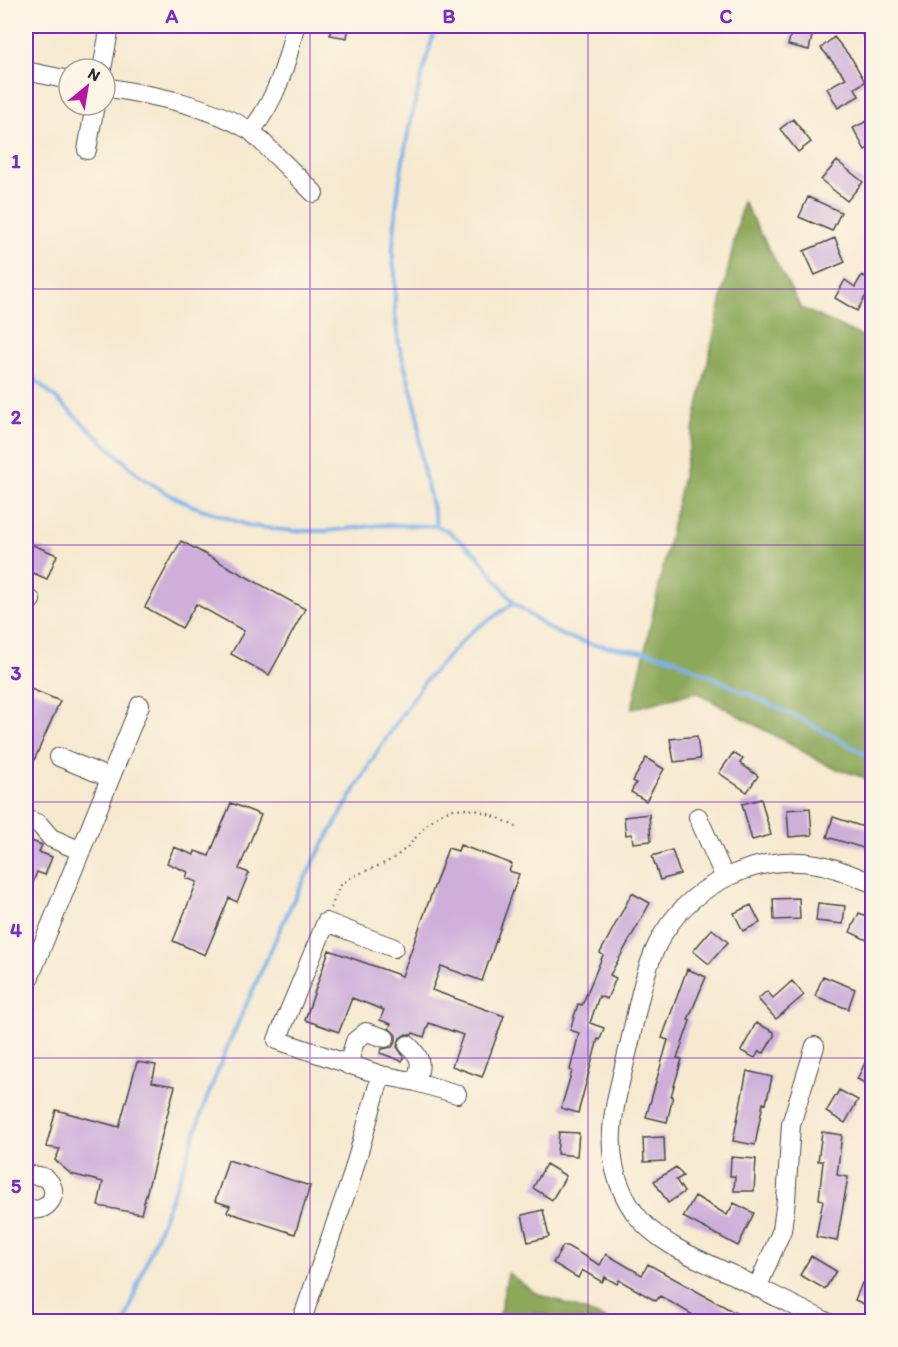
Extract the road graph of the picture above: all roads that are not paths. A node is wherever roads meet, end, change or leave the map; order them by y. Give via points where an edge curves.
1 (110, 26) edge
2 (295, 26) edge
3 (868, 26) edge
4 (873, 33) edge
5 (104, 57) edge
6 (26, 71) edge
7 (57, 77) edge
8 (117, 90) edge
9 (94, 117) edge
10 (251, 131) junction
11 (87, 150) dead end
12 (314, 193) dead end
13 (140, 705) dead end
14 (59, 757) dead end
15 (110, 778) junction
16 (698, 817) dead end
17 (26, 819) edge
18 (81, 851) junction
19 (725, 878) junction
20 (873, 883) edge
21 (394, 948) dead end
22 (26, 983) edge
23 (385, 1038) dead end
24 (408, 1045) dead end
25 (815, 1046) dead end
26 (348, 1065) junction
27 (381, 1075) junction
28 (416, 1082) junction
29 (457, 1094) dead end
30 (26, 1175) edge
31 (26, 1209) edge
32 (758, 1288) junction
33 (301, 1322) edge
34 (827, 1322) edge

1 - 5 street
2 - 10 street via 284,71 271,101
3 - 4 street
6 - 7 street
8 - 10 street via 200,107
9 - 11 street
10 - 12 street
13 - 15 street
14 - 15 street
15 - 18 street
16 - 19 street
17 - 18 street via 39,824 51,838
18 - 22 street
19 - 20 street via 759,865 789,862 818,864
19 - 32 street via 683,909 664,933 651,960 615,1104 611,1147 624,1196 646,1225 669,1244
21 - 26 street via 326,922 277,1040
23 - 26 street via 366,1032 356,1041
24 - 28 street via 418,1054
25 - 32 street via 791,1124 782,1230
26 - 27 street
27 - 28 street
27 - 33 street via 351,1179
28 - 29 street
30 - 31 street via 47,1179 54,1194 47,1206
32 - 34 street

